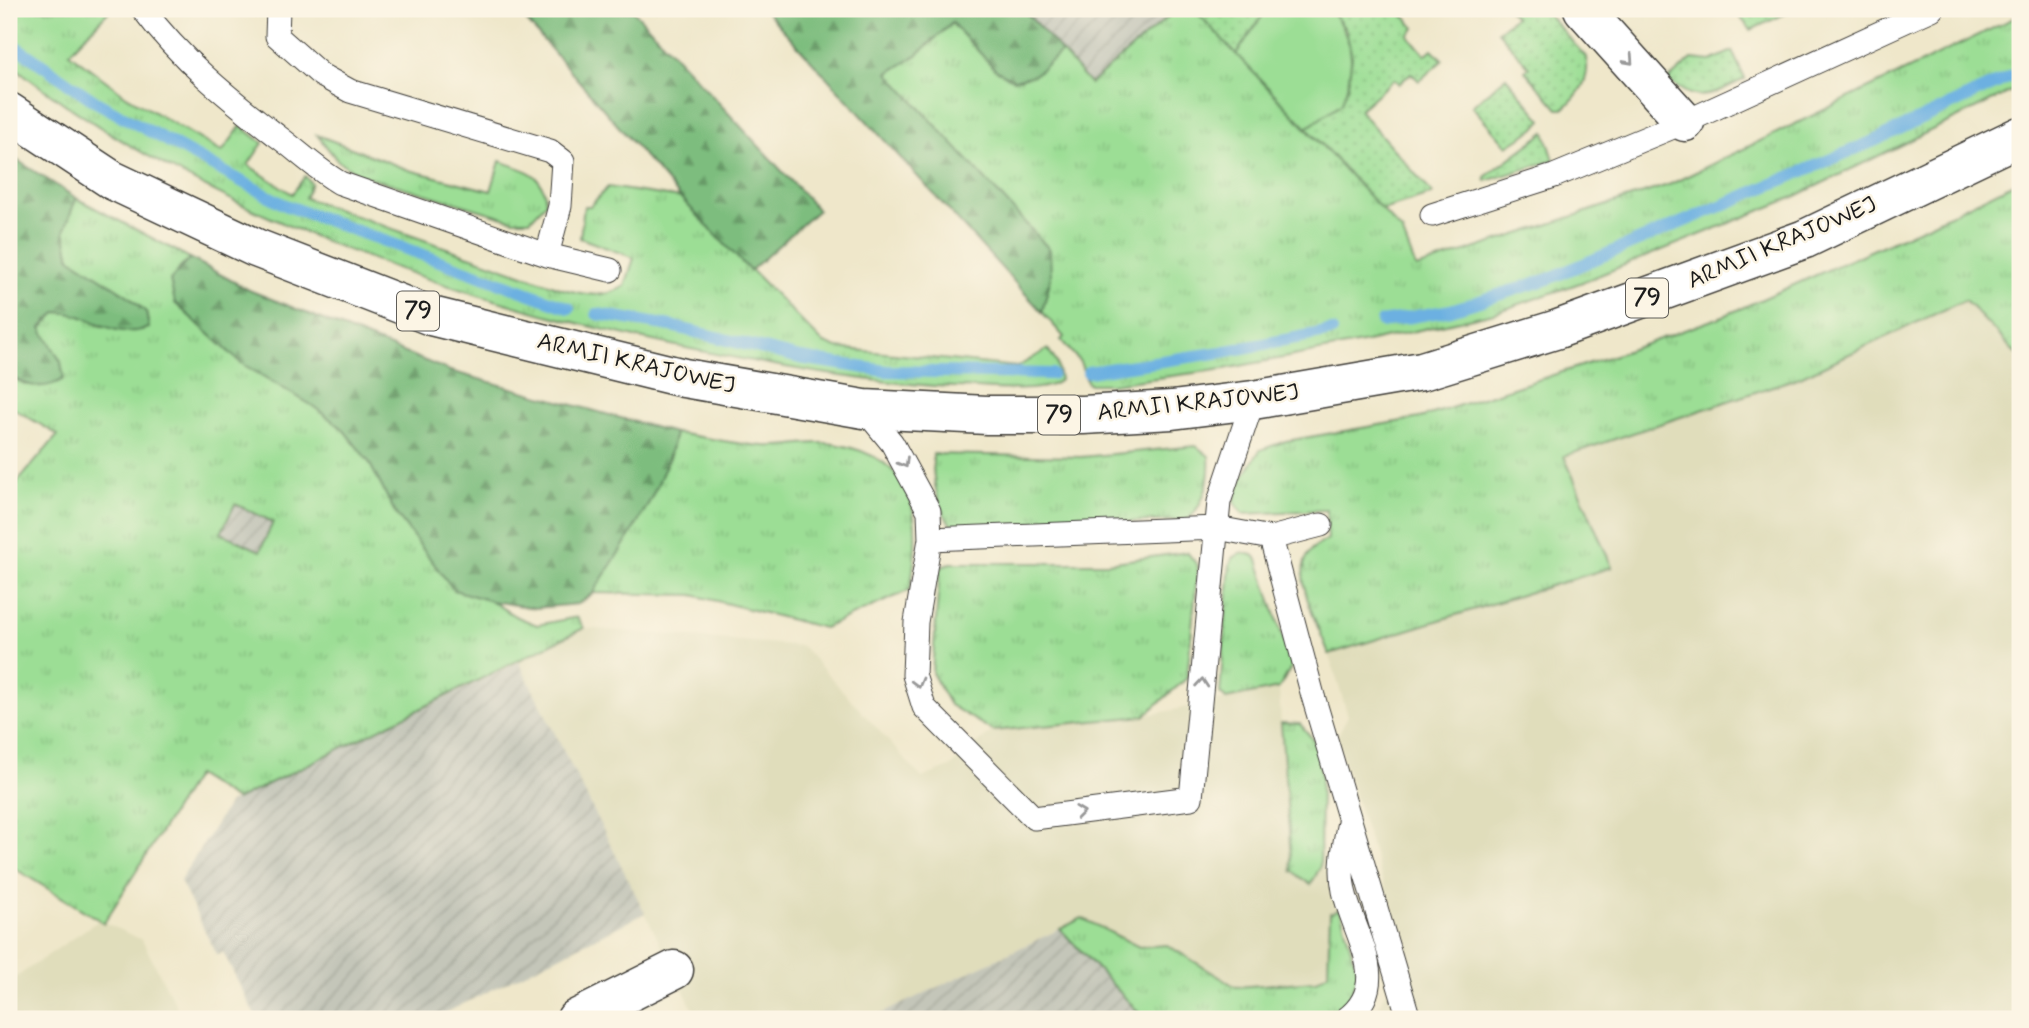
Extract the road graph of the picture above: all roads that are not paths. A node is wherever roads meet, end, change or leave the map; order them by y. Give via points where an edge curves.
1 (143, 9) edge
2 (278, 9) edge
3 (1583, 9) edge
4 (1932, 9) edge
5 (9, 112) edge
6 (1685, 122) junction
7 (2020, 136) edge
8 (1432, 215) dead end
9 (547, 255) junction
10 (610, 270) dead end
11 (1253, 400) junction
12 (864, 409) junction
13 (1321, 525) dead end
14 (1217, 528) junction
15 (1271, 538) junction
16 (930, 539) junction
17 (1349, 818) junction
18 (674, 970) dead end
19 (576, 1019) edge
20 (1346, 1019) edge
21 (1409, 1019) edge

1 - 9 lane via 166,40 217,89 321,172 340,183
2 - 9 lane via 276,36 321,75 350,91 550,151 564,161 560,206
3 -> 6 main road
4 - 6 lane
5 - 12 main road, ARMII KRAJOWEJ / 79 via 112,180 256,248 431,316 684,378
6 - 8 lane via 1554,176
7 - 11 main road, ARMII KRAJOWEJ / 79 via 1805,239 1558,329 1422,371
9 - 10 lane
11 - 12 main road, ARMII KRAJOWEJ / 79 via 1083,415
11 - 14 lane via 1227,472
12 -> 16 lane via 920,489 929,511
13 - 15 lane
14 - 15 lane
14 - 16 lane
16 -> 14 lane via 916,622 914,675 925,707 1034,818 1191,798
15 - 17 lane
17 - 20 lane via 1341,862 1345,891 1372,978 1364,1002
17 - 21 lane
18 - 19 main road

